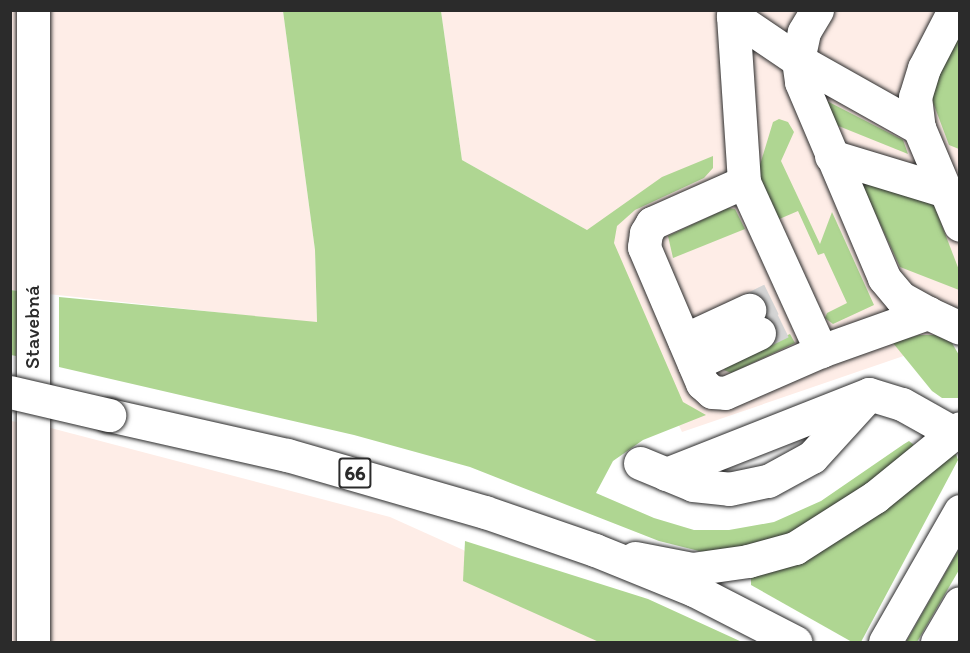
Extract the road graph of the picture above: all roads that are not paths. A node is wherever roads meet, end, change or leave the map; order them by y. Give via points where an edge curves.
1 (33, 10) edge
2 (817, 10) edge
3 (954, 10) edge
4 (735, 13) edge
5 (798, 60) junction
6 (919, 128) junction
7 (831, 156) junction
8 (744, 182) junction
9 (946, 191) junction
10 (960, 225) edge
11 (777, 311) junction
12 (928, 313) junction
13 (960, 328) edge
14 (821, 351) junction
15 (689, 352) junction
16 (10, 392) edge
17 (869, 394) junction
18 (956, 430) edge
19 (960, 511) edge
20 (595, 550) junction
21 (960, 603) edge
22 (33, 642) edge
23 (795, 642) edge
24 (885, 642) edge
25 (937, 642) edge

1 - 22 street, Stavebná
2 - 5 street via 804,32
3 - 6 street via 924,68 915,97
4 - 5 street
4 - 8 street
5 - 6 street
5 - 7 street via 801,82
6 - 9 street
7 - 9 street
7 - 12 street via 884,278 901,298
8 - 11 street
8 - 15 street via 652,223 644,247 673,283
9 - 10 street
11 - 14 street
11 - 15 street
12 - 13 street
12 - 14 street
14 - 15 street via 725,393 712,392 702,383
16 - 20 street, 66, bridge via 401,485
17 - 17 street via 653,469 693,485 729,489 768,481 812,457
17 - 18 street via 902,404
18 - 20 street via 875,497 795,548 748,561 692,569
19 - 24 street
20 - 23 street, 66 via 694,590
21 - 25 street

